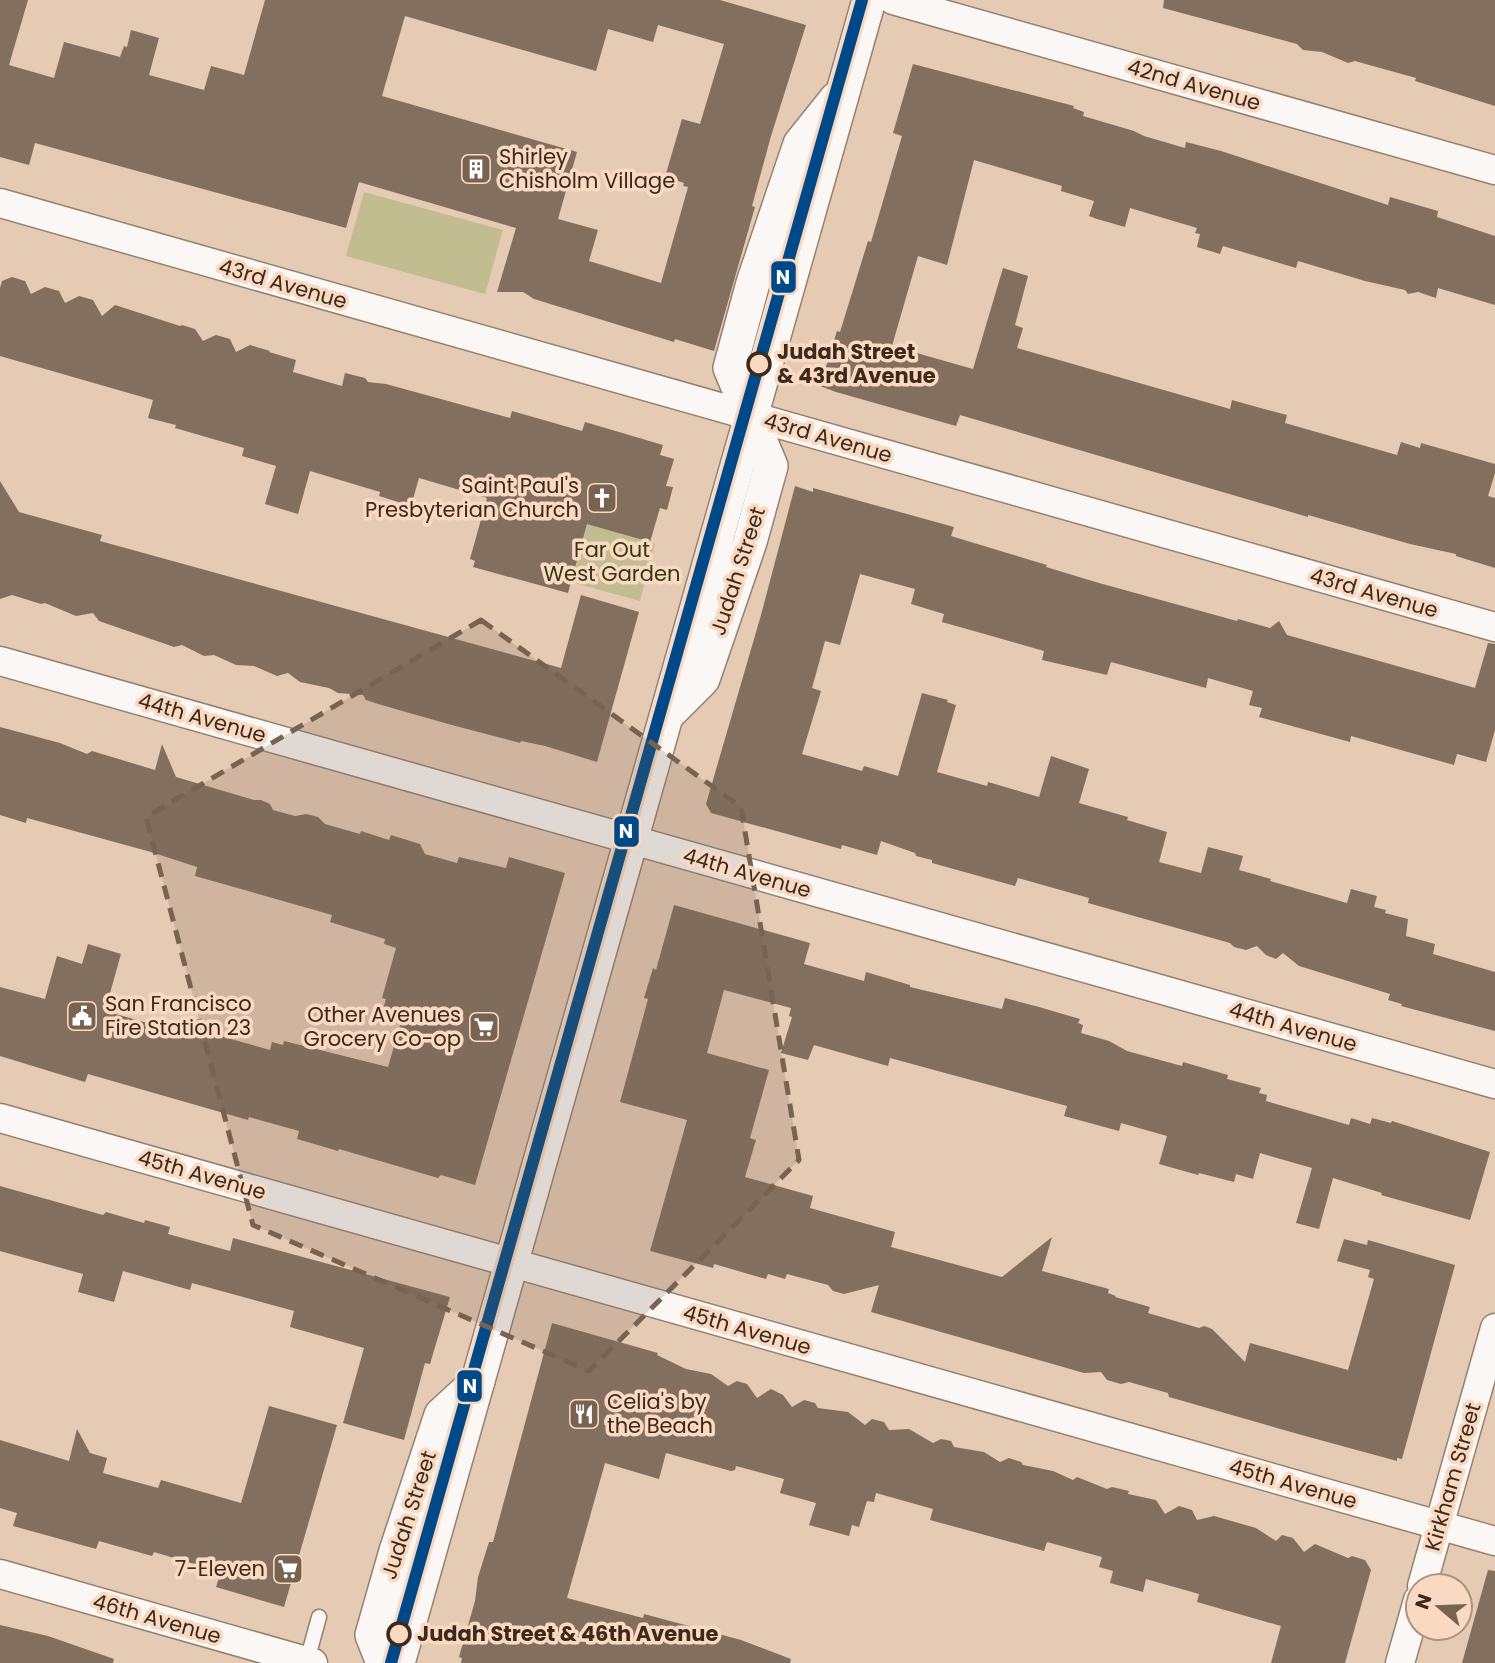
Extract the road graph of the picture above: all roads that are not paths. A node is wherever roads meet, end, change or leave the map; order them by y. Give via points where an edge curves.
1 (869, 0) edge
2 (893, 0) edge
3 (1495, 170) edge
4 (0, 203) edge
5 (751, 416) junction
6 (1495, 627) edge
7 (0, 661) edge
8 (632, 840) junction
9 (1495, 1084) edge
10 (0, 1118) edge
11 (512, 1262) junction
12 (1495, 1328) edge
13 (478, 1381) junction
14 (1439, 1525) junction
15 (1495, 1541) edge
16 (1426, 1572) edge
17 (0, 1574) edge
18 (319, 1616) dead end
19 (1406, 1642) edge
20 (310, 1662) edge
21 (383, 1663) edge
22 (398, 1663) edge
23 (1400, 1663) edge

1 - 5 street, Judah Street
2 - 3 street, 42nd Avenue
4 - 5 street, 43rd Avenue
5 - 6 street, 43rd Avenue
5 - 8 street, Judah Street
7 - 8 street, 44th Avenue
8 - 9 street, 44th Avenue
8 - 11 street, Judah Street
10 - 11 street, 45th Avenue
11 - 13 street, Judah Street
11 - 14 street, 45th Avenue
12 - 14 street, Kirkham Street
13 - 21 street, Judah Street via 441,1415 420,1463 372,1635
13 - 22 street, Judah Street
14 - 15 street, 45th Avenue
14 - 16 street, Kirkham Street
17 - 20 street, 46th Avenue
18 - 20 lane
19 - 23 street

